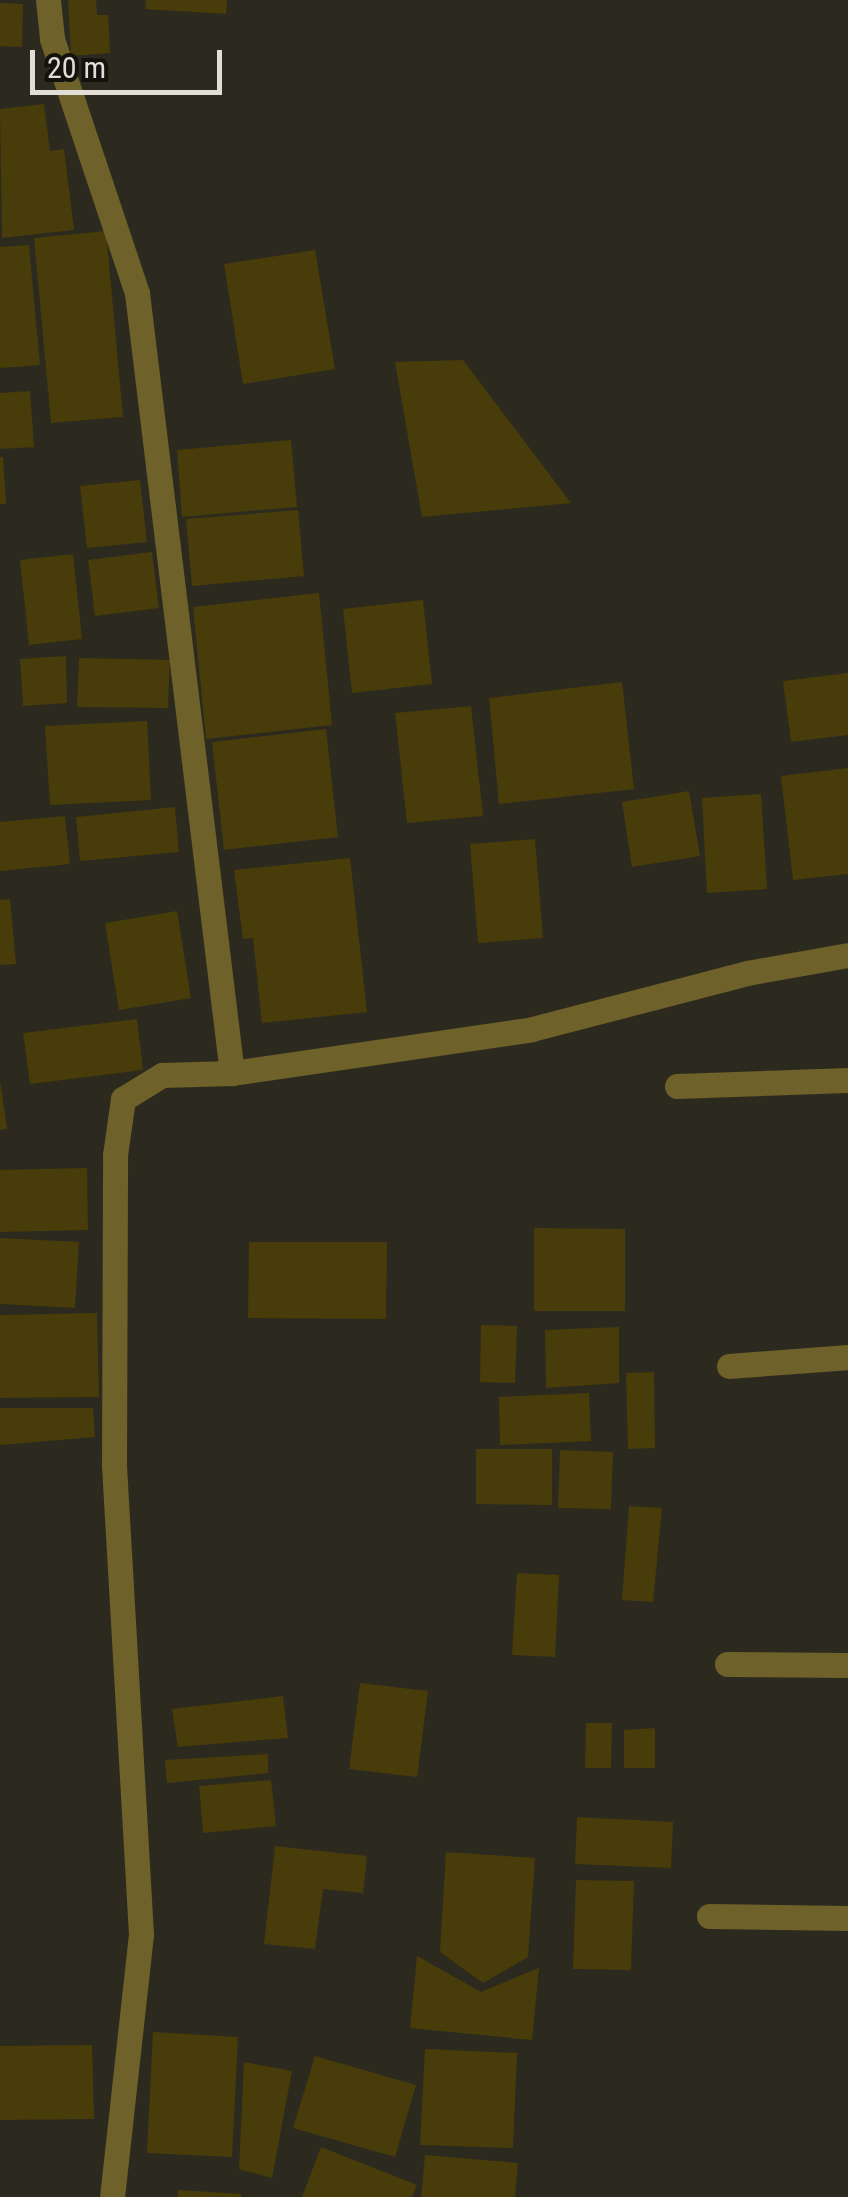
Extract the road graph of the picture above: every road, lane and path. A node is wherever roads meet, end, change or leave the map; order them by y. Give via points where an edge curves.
1 (48, 0) edge
2 (848, 955) edge
3 (232, 1073) junction
4 (848, 1080) edge
5 (677, 1086) dead end
6 (848, 1356) edge
7 (729, 1366) dead end
8 (727, 1664) dead end
9 (848, 1665) edge
10 (708, 1916) dead end
11 (848, 1918) edge
12 (112, 2197) edge

1 - 3 street via 52,39 136,293
2 - 3 street via 532,1028
3 - 12 street via 162,1075 123,1099 115,1154 114,1464 142,1934
4 - 5 street
6 - 7 street
8 - 9 street
10 - 11 street

